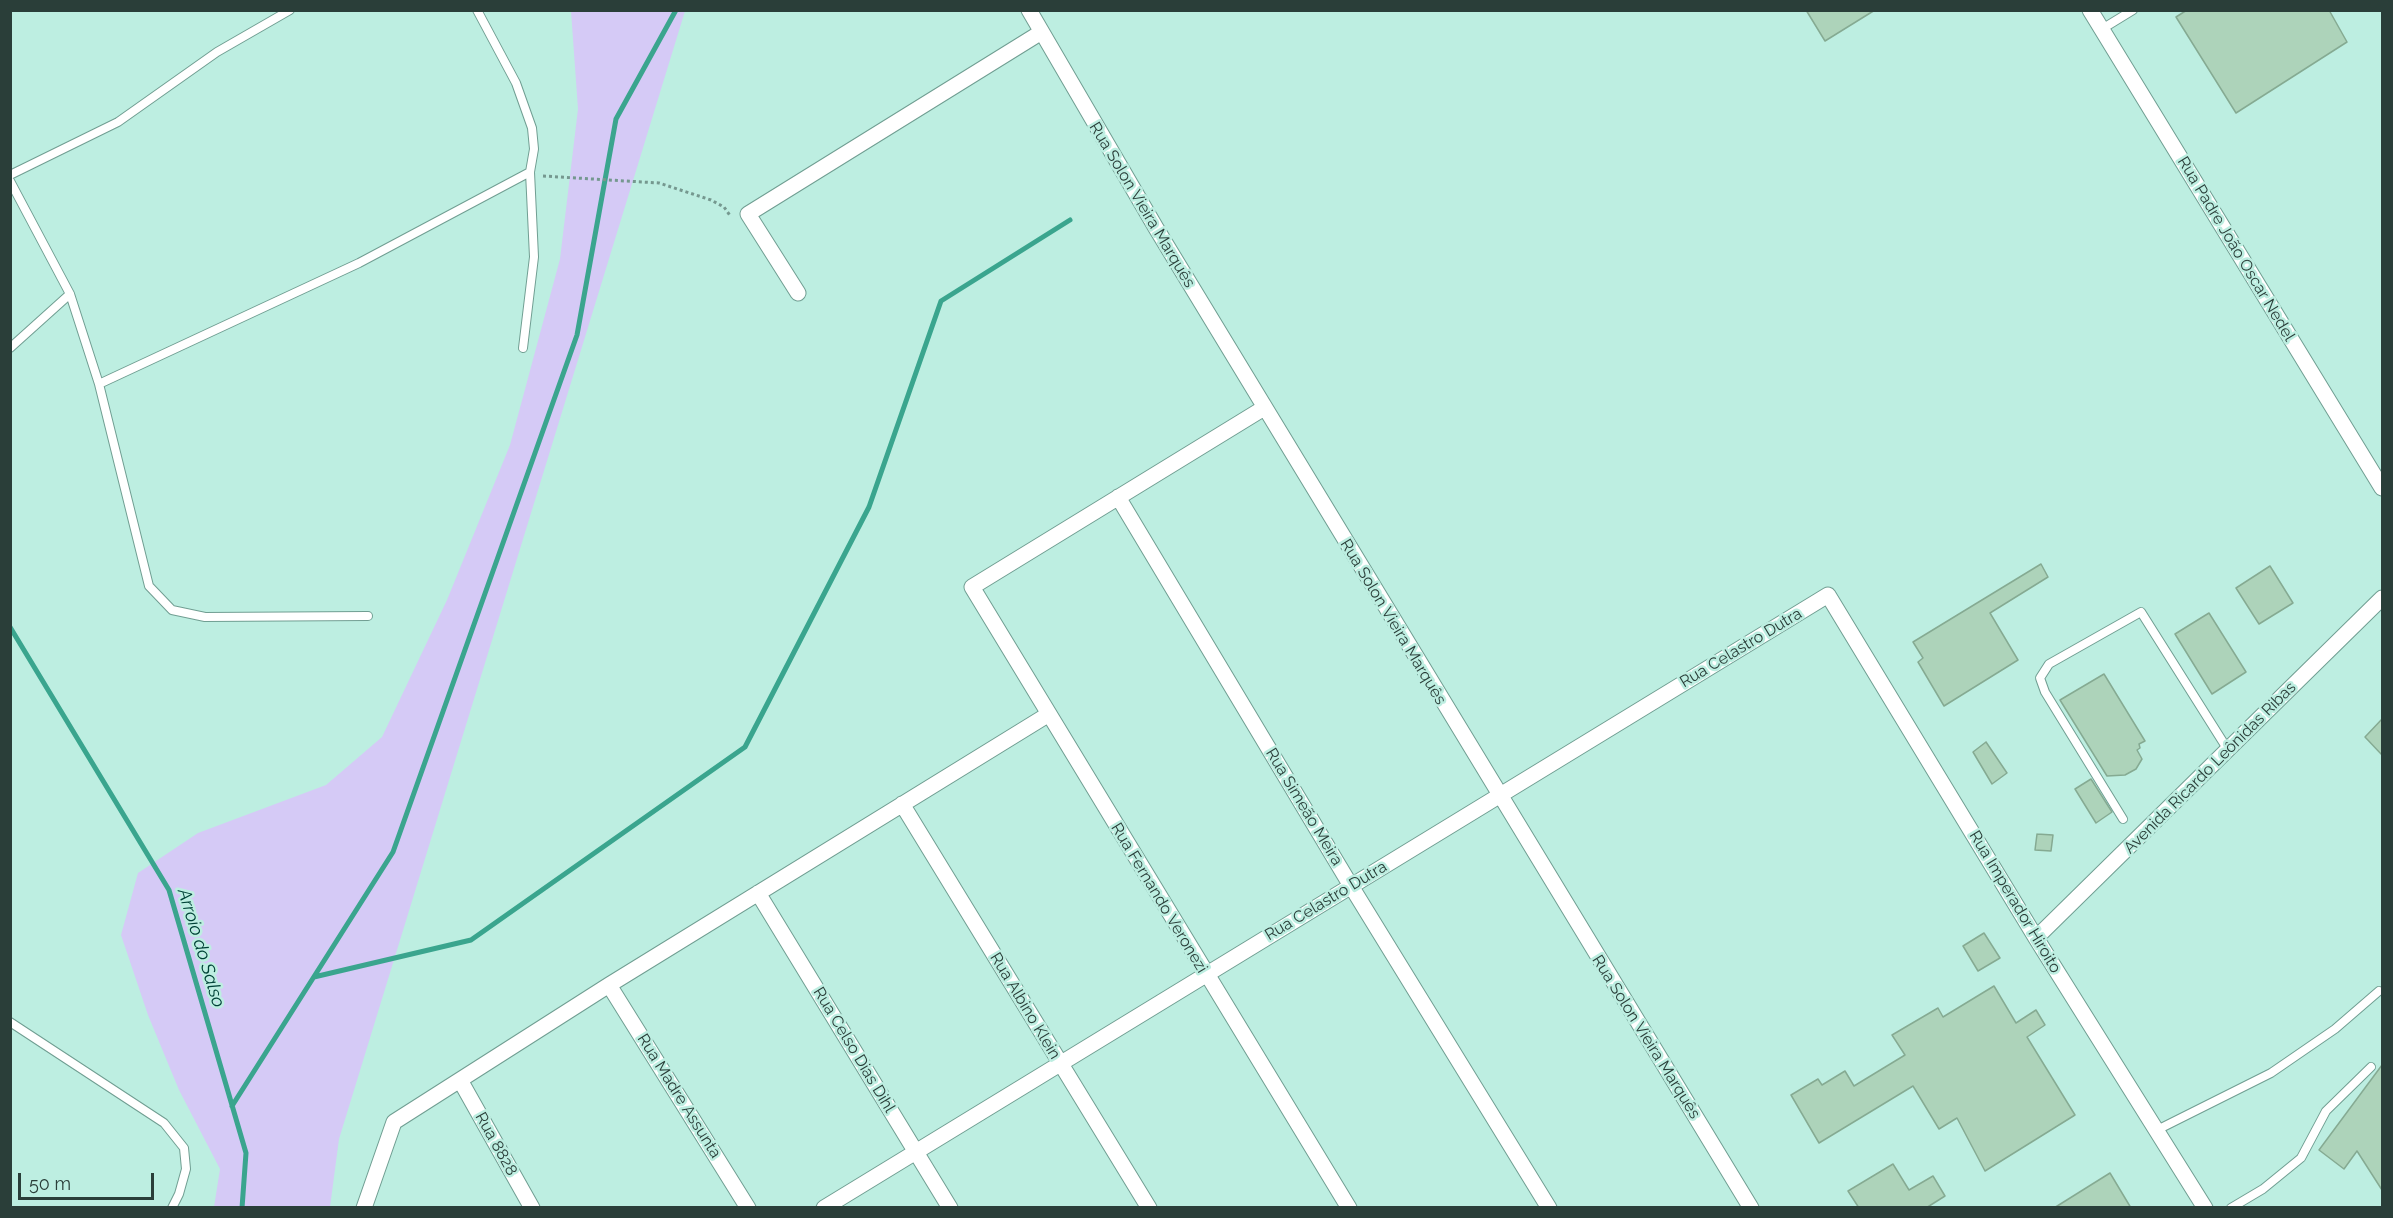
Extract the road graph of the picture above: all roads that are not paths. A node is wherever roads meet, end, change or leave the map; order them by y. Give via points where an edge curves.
1 (290, 10) edge
2 (477, 10) edge
3 (1029, 10) edge
4 (2090, 10) edge
5 (2133, 10) edge
6 (2102, 29) junction
7 (1040, 33) junction
8 (530, 172) junction
9 (10, 175) edge
10 (10, 181) edge
11 (798, 293) dead end
12 (70, 294) junction
13 (10, 348) edge
14 (523, 348) dead end
15 (99, 384) junction
16 (1264, 408) junction
17 (2382, 488) edge
18 (1118, 497) junction
19 (1828, 595) joint
20 (2382, 598) edge
21 (368, 616) dead end
22 (1048, 714) junction
23 (2228, 750) junction
24 (1498, 795) junction
25 (902, 804) junction
26 (2123, 819) dead end
27 (1351, 886) junction
28 (758, 893) junction
29 (2036, 938) junction
30 (1205, 975) junction
31 (609, 985) junction
32 (2379, 991) dead end
33 (10, 1022) edge
34 (1060, 1063) junction
35 (2371, 1067) dead end
36 (460, 1080) junction
37 (2157, 1130) junction
38 (916, 1151) junction
39 (172, 1208) edge
40 (364, 1208) edge
41 (532, 1208) edge
42 (748, 1208) edge
43 (824, 1208) edge
44 (950, 1208) edge
45 (1149, 1208) edge
46 (1349, 1208) edge
47 (1549, 1208) edge
48 (1751, 1208) edge
49 (2205, 1208) edge
50 (2231, 1208) edge

1 - 9 lane via 217,52 118,122
2 - 8 lane via 516,83 532,128
3 - 7 street, Rua Solon Vieira Marquês
4 - 6 street, Rua Padre João Oscar Nedel
5 - 6 lane
6 - 17 street, Rua Padre João Oscar Nedel
7 - 11 street via 748,214
7 - 16 street, Rua Solon Vieira Marquês
8 - 14 lane via 534,257
8 - 15 lane via 359,263
10 - 12 lane
12 - 13 lane
12 - 15 lane
15 - 21 lane via 148,586 172,610 205,616
16 - 18 street
16 - 24 street, Rua Solon Vieira Marquês
18 - 22 street, Rua Fernando Veronezi via 972,587
18 - 27 street, Rua Simeão Meira
19 - 24 street, Rua Celastro Dutra
19 - 29 street, Rua Imperador Hiroito
20 - 23 street, Avenida Ricardo Leônidas Ribas
22 - 25 street
22 - 30 street, Rua Fernando Veronezi
23 - 26 lane via 2141,612 2049,664 2040,678 2045,692
23 - 29 street, Avenida Ricardo Leônidas Ribas
24 - 27 street, Rua Celastro Dutra
24 - 48 street, Rua Solon Vieira Marquês
25 - 28 street
25 - 34 street, Rua Albino Klein
27 - 30 street, Rua Celastro Dutra
27 - 47 street, Rua Simeão Meira
28 - 31 street
28 - 38 street, Rua Celso Dias Dihl
29 - 37 street, Rua Imperador Hiroito
30 - 34 street, Rua Celastro Dutra
30 - 46 street, Rua Fernando Veronezi
31 - 36 street
31 - 42 street, Rua Madre Assunta
32 - 37 lane via 2335,1029 2271,1073
33 - 39 lane via 164,1123 184,1149 186,1169
34 - 38 street, Rua Celastro Dutra
34 - 45 street, Rua Albino Klein
35 - 50 lane via 2326,1111 2301,1158 2263,1189
36 - 40 street via 394,1122
36 - 41 street, Rua 8828
37 - 49 street, Rua Imperador Hiroito
38 - 43 street, Rua Celastro Dutra
38 - 44 street, Rua Celso Dias Dihl

